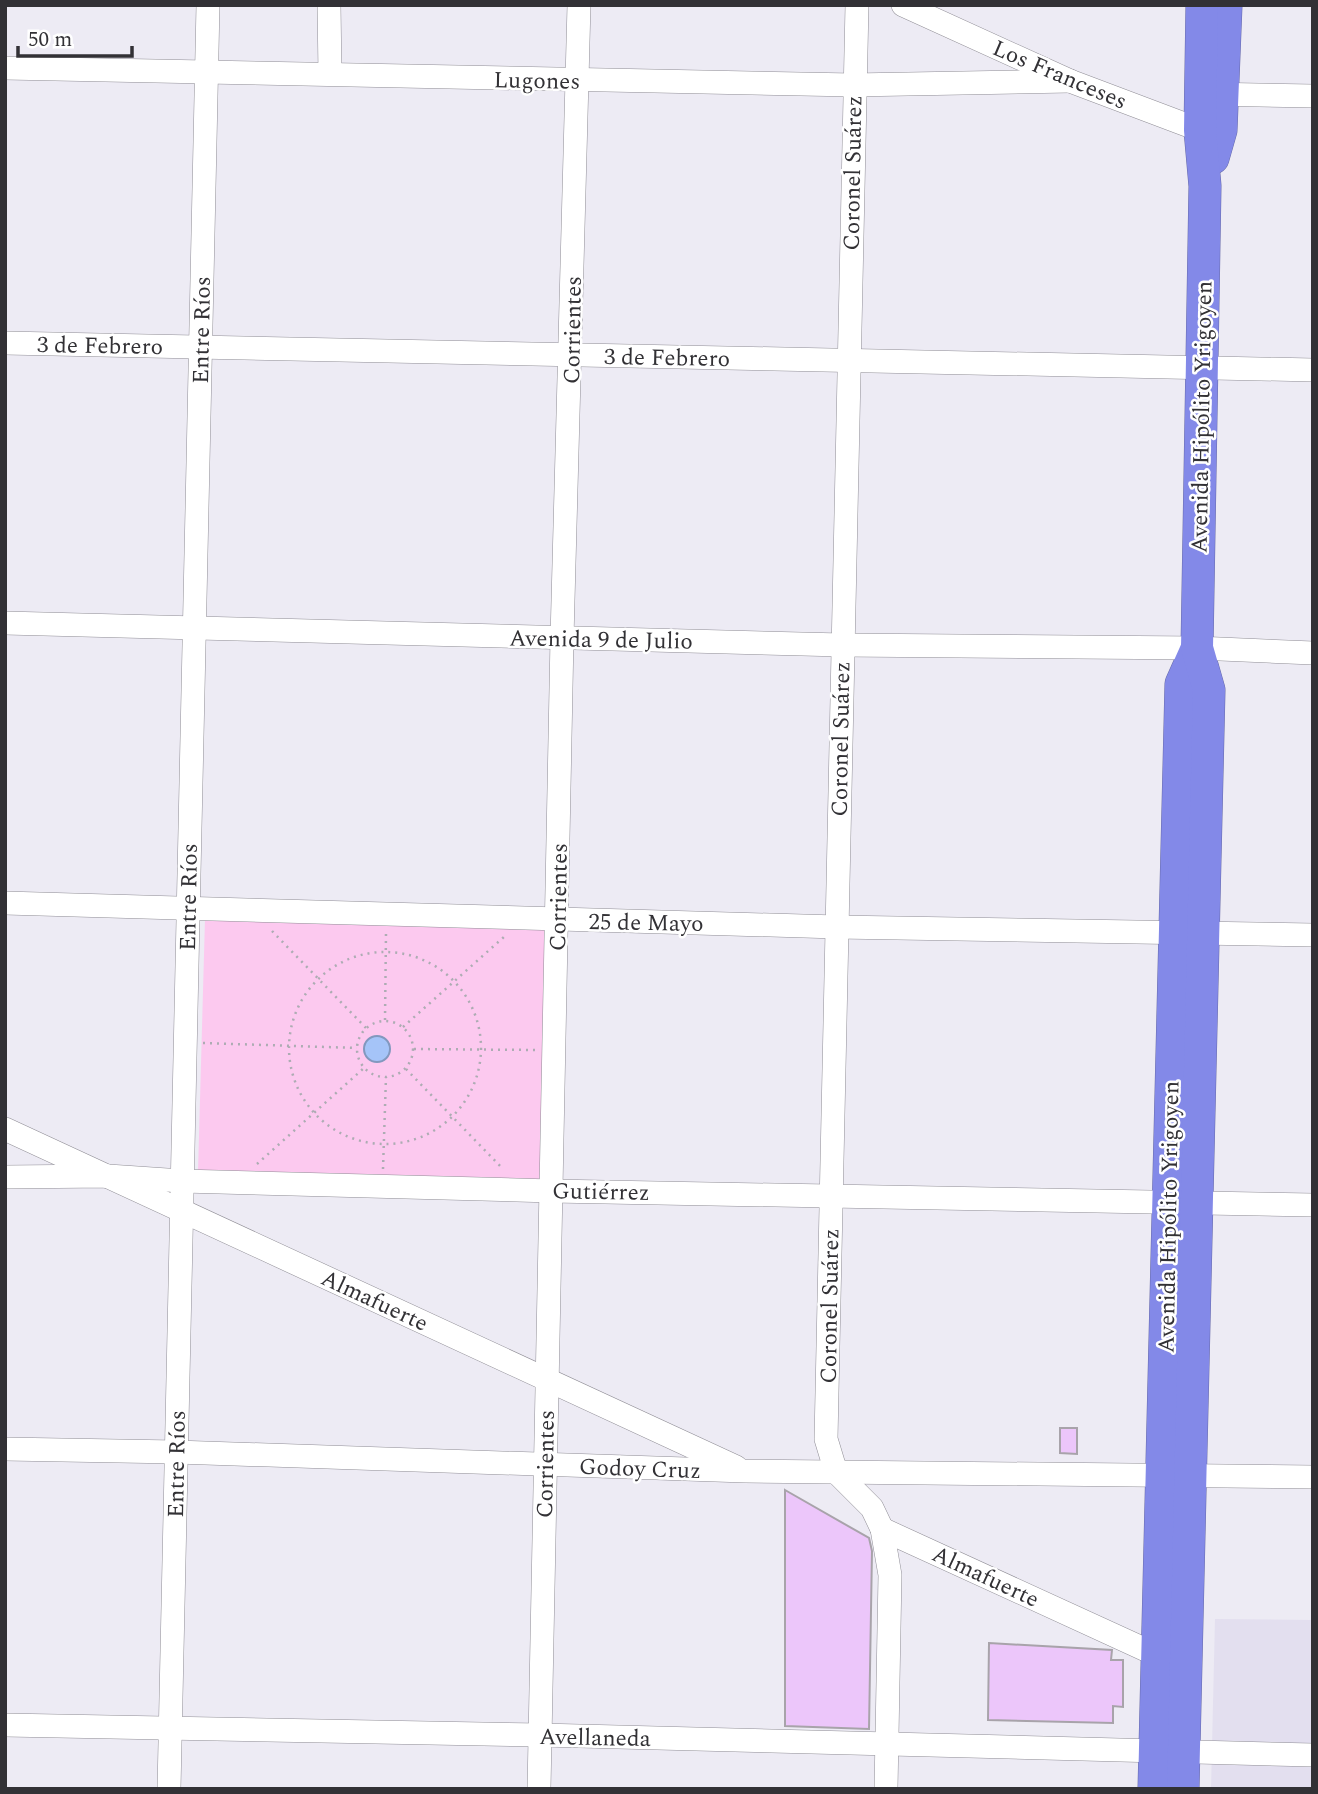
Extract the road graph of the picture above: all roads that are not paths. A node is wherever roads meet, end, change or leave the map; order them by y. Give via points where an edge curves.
1 (208, 5) edge
2 (329, 5) edge
3 (579, 5) edge
4 (857, 5) edge
5 (903, 5) edge
6 (1202, 5) edge
7 (1224, 5) edge
8 (5, 68) edge
9 (207, 71) junction
10 (330, 74) junction
11 (577, 80) junction
12 (1069, 81) junction
13 (853, 85) junction
14 (1212, 94) junction
15 (1313, 96) edge
16 (1210, 130) junction
17 (5, 343) edge
18 (201, 346) junction
19 (571, 356) junction
20 (848, 360) junction
21 (1203, 368) junction
22 (1313, 370) edge
23 (5, 623) edge
24 (195, 628) junction
25 (562, 638) junction
26 (842, 645) junction
27 (1197, 649) junction
28 (1313, 653) edge
29 (5, 903) edge
30 (188, 907) junction
31 (558, 920) junction
32 (837, 927) junction
33 (1189, 933) junction
34 (1313, 935) edge
35 (5, 1129) edge
36 (5, 1177) edge
37 (108, 1177) junction
38 (182, 1181) junction
39 (552, 1191) junction
40 (831, 1195) junction
41 (1182, 1202) junction
42 (1313, 1205) edge
43 (181, 1211) junction
44 (547, 1379) junction
45 (5, 1449) edge
46 (176, 1452) junction
47 (544, 1465) junction
48 (745, 1471) junction
49 (836, 1472) junction
50 (1176, 1474) junction
51 (1313, 1477) edge
52 (882, 1529) junction
53 (1157, 1655) junction
54 (5, 1725) edge
55 (170, 1729) junction
56 (541, 1735) junction
57 (887, 1745) junction
58 (1170, 1750) junction
59 (1313, 1755) edge
60 (169, 1789) edge
61 (539, 1789) edge
62 (886, 1789) edge
63 (1154, 1789) edge
64 (1183, 1789) edge

1 - 9 street, Entre Ríos
2 - 10 street
3 - 11 street, Corrientes
4 - 13 street, Coronel Suárez
5 - 12 street, Los Franceses
6 - 14 highway, Avenida Hipólito Yrigoyen
7 - 14 highway, Avenida Hipólito Yrigoyen via 1225,51
8 - 9 street, Lugones
9 - 10 street, Lugones
9 - 18 street, Entre Ríos
10 - 11 street, Lugones
11 - 13 street, Lugones
11 - 19 street, Corrientes
12 - 13 street, Lugones
12 - 16 street, Los Franceses
13 - 20 street, Coronel Suárez
14 - 15 street
14 - 16 highway, Avenida Hipólito Yrigoyen
16 - 21 highway, Avenida Hipólito Yrigoyen
17 - 18 street, 3 de Febrero
18 - 19 street, 3 de Febrero
18 - 24 street, Entre Ríos
19 - 20 street, 3 de Febrero
19 - 25 street, Corrientes
20 - 21 street, 3 de Febrero
20 - 26 street, Coronel Suárez
21 - 22 street, 3 de Febrero
21 - 27 highway, Avenida Hipólito Yrigoyen
23 - 24 street, Avenida 9 de Julio
24 - 25 street, Avenida 9 de Julio
24 - 30 street, Entre Ríos
25 - 26 street, Avenida 9 de Julio
25 - 31 street, Corrientes
26 - 27 street, Avenida 9 de Julio
26 - 32 street, Coronel Suárez
27 - 28 street, Avenida 9 de Julio
27 - 33 highway, Avenida Hipólito Yrigoyen via 1209,690
29 - 30 street, 25 de Mayo
30 - 31 street, 25 de Mayo
30 - 38 street, Entre Ríos
31 - 32 street, 25 de Mayo
31 - 39 street, Corrientes
32 - 33 street, 25 de Mayo
32 - 40 street, Coronel Suárez
33 - 34 street, 25 de Mayo
33 - 41 highway, Avenida Hipólito Yrigoyen
35 - 37 street, Almafuerte
36 - 37 street, Gutiérrez
37 - 38 street, Gutiérrez
37 - 43 street, Almafuerte
38 - 39 street, Gutiérrez
38 - 43 street, Entre Ríos
39 - 40 street, Gutiérrez
39 - 44 street, Corrientes
40 - 41 street, Gutiérrez
40 - 49 street, Coronel Suárez via 826,1439
41 - 42 street, Gutiérrez
41 - 50 highway, Avenida Hipólito Yrigoyen
43 - 44 street, Almafuerte
43 - 46 street, Entre Ríos
44 - 47 street, Corrientes
44 - 48 street, Almafuerte
45 - 46 street, Godoy Cruz
46 - 47 street, Godoy Cruz
46 - 55 street, Entre Ríos
47 - 48 street, Godoy Cruz
47 - 56 street, Corrientes
48 - 49 street, Godoy Cruz
49 - 50 street, Godoy Cruz
49 - 52 street via 872,1508
50 - 51 street, Godoy Cruz
50 - 53 highway, Avenida Hipólito Yrigoyen
50 - 58 highway, Avenida Hipólito Yrigoyen
52 - 53 street, Almafuerte
52 - 57 street via 890,1575
53 - 58 highway, Avenida Hipólito Yrigoyen
54 - 55 street, Avellaneda
55 - 56 street, Avellaneda
55 - 60 street, Entre Ríos
56 - 57 street, Avellaneda
56 - 61 street, Corrientes
57 - 58 street, Avellaneda
57 - 62 street
58 - 59 street, Avellaneda
58 - 63 highway, Avenida Hipólito Yrigoyen
58 - 64 highway, Avenida Hipólito Yrigoyen

